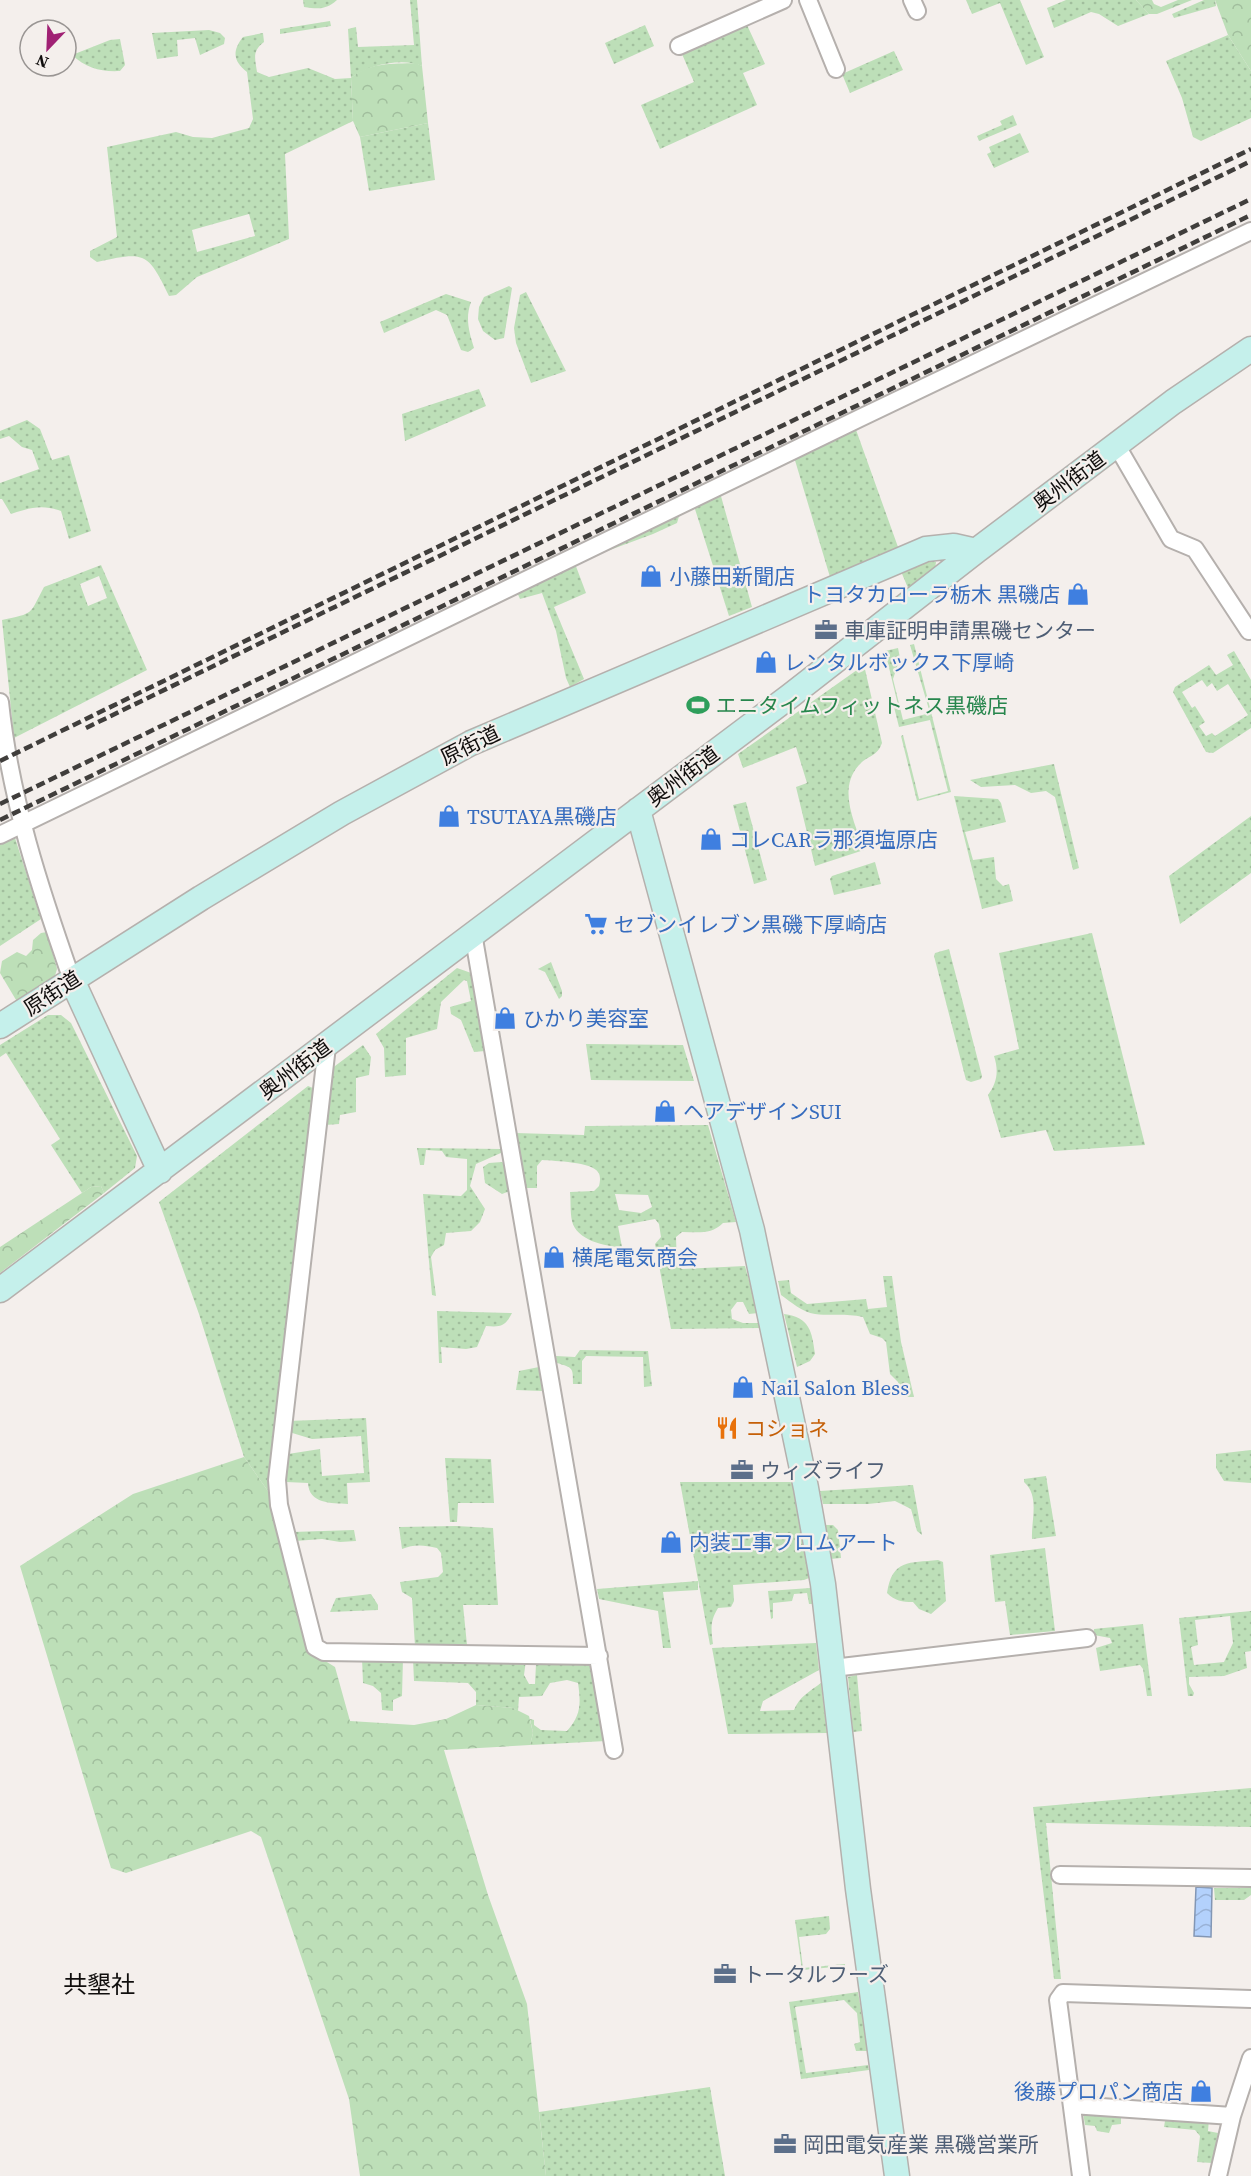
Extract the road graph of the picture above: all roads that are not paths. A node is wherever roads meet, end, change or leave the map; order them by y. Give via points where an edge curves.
1 (783, 0) edge
2 (808, 0) edge
3 (679, 46) dead end
4 (836, 69) dead end
5 (1251, 231) edge
6 (1251, 349) edge
7 (1117, 446) junction
8 (976, 551) junction
9 (1251, 630) edge
10 (0, 702) edge
11 (638, 810) junction
12 (22, 823) junction
13 (0, 835) edge
14 (473, 933) junction
15 (72, 980) junction
16 (0, 1026) edge
17 (327, 1046) junction
18 (160, 1172) junction
19 (0, 1290) edge
20 (1087, 1638) dead end
21 (598, 1656) junction
22 (833, 1668) junction
23 (614, 1750) dead end
24 (1060, 1875) dead end
25 (1251, 1878) edge
26 (1251, 1999) edge
27 (1251, 2058) edge
28 (1072, 2105) junction
29 (1232, 2116) junction
30 (897, 2176) edge
31 (1082, 2176) edge
32 (1218, 2176) edge

1 - 3 street
2 - 4 street
5 - 12 street
6 - 7 street, 奥州街道
7 - 8 street, 奥州街道
7 - 9 street via 1171,539 1195,549
8 - 11 street, 奥州街道
8 - 15 street, 原街道 via 954,546 926,549 471,743 342,813
10 - 12 street via 9,772
11 - 14 street, 奥州街道
11 - 22 street via 752,1230 807,1488
12 - 13 street
12 - 15 street
14 - 17 street, 奥州街道
14 - 21 street
15 - 16 street, 原街道
15 - 18 street
17 - 18 street, 奥州街道
17 - 21 street via 277,1480 279,1505 315,1647 324,1652
18 - 19 street, 奥州街道
20 - 22 street
21 - 23 street
22 - 30 street
24 - 25 street
26 - 28 street via 1063,1993 1058,2000
27 - 29 street
28 - 29 street
28 - 31 street
29 - 32 street

